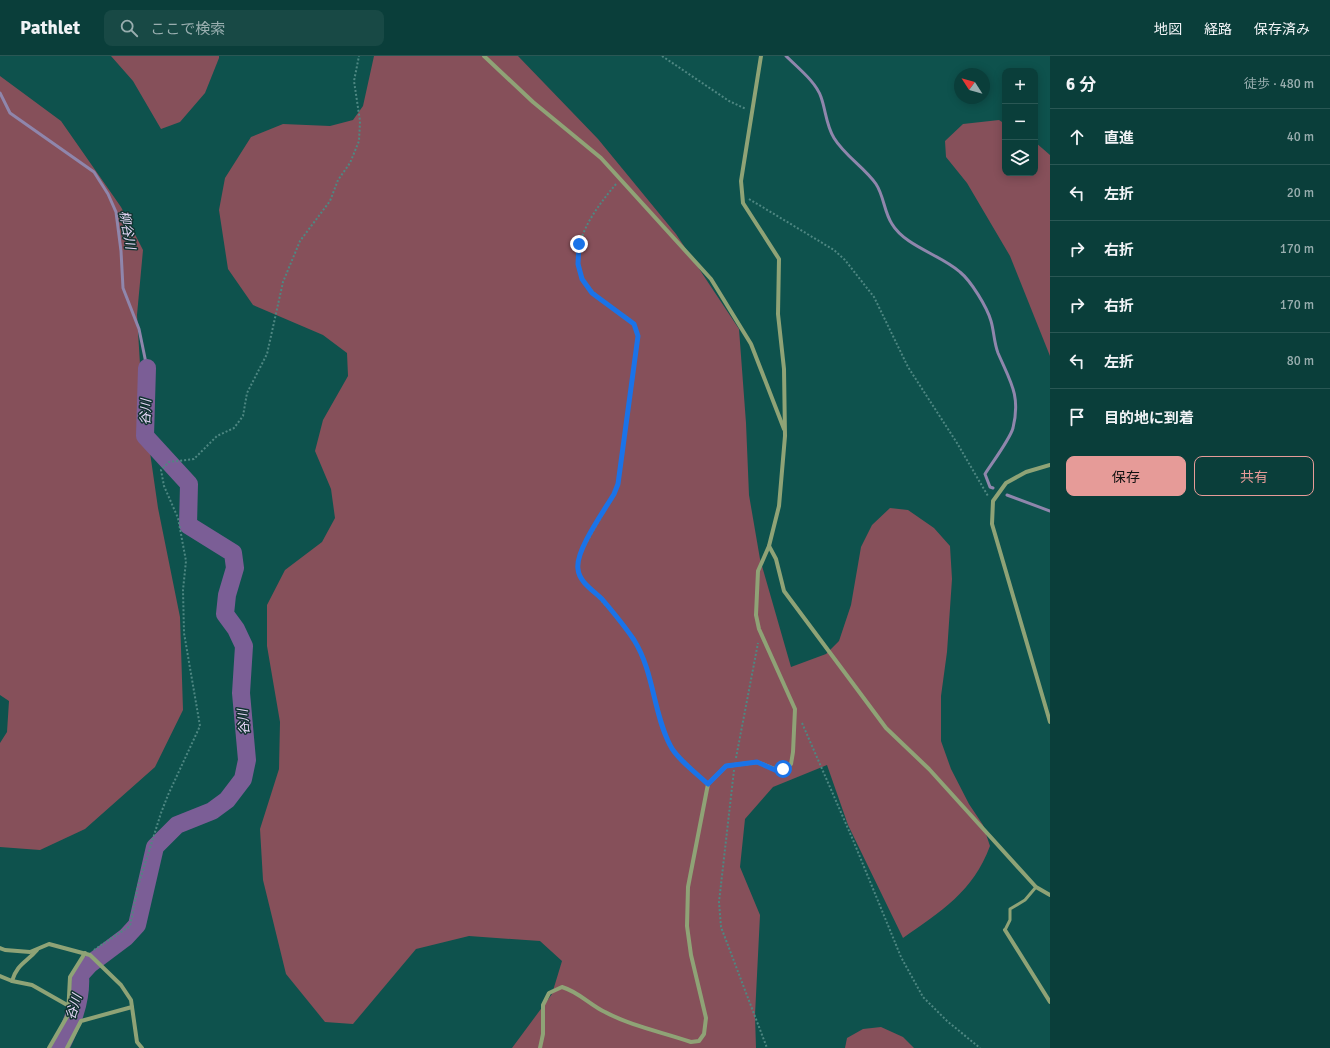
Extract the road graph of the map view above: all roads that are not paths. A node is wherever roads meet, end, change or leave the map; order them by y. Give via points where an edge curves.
1 (484, 56) edge
2 (761, 56) edge
3 (785, 431) junction
4 (1050, 465) edge
5 (769, 546) junction
6 (1050, 722) edge
7 (1036, 887) junction
8 (1050, 895) edge
9 (1005, 930) joint
10 (0, 948) edge
11 (38, 949) junction
12 (87, 954) junction
13 (0, 976) edge
14 (12, 981) junction
15 (1050, 1002) edge
16 (69, 1006) junction
17 (132, 1007) junction
18 (49, 1048) edge
19 (67, 1048) edge
20 (142, 1048) edge
21 (540, 1048) edge

1 - 3 street via 528,98 601,158 711,279 751,344
2 - 3 street via 741,181 743,203 779,258 778,314 784,369
3 - 5 street via 779,506
4 - 6 street via 1026,472 1006,483 993,501 992,524
5 - 7 street via 776,559 784,591 886,728 929,769
5 - 21 street via 758,571 756,615 759,629 795,709 793,752 790,764 783,769 775,770 757,762 726,766 708,784 688,887 687,926 706,1018 704,1034 699,1041 691,1042 627,1022 604,1012 572,990 562,987 549,993 543,1005 543,1034
7 - 8 street
7 - 9 lane via 1024,900 1010,909 1010,920
9 - 15 street
10 - 11 street via 30,952
11 - 12 street via 49,944
11 - 14 street via 29,960 16,969
12 - 16 street via 70,977
12 - 17 street via 121,985
13 - 14 street
14 - 16 street via 32,986
16 - 18 street via 68,1014
17 - 19 street via 81,1022
17 - 20 street via 137,1042

